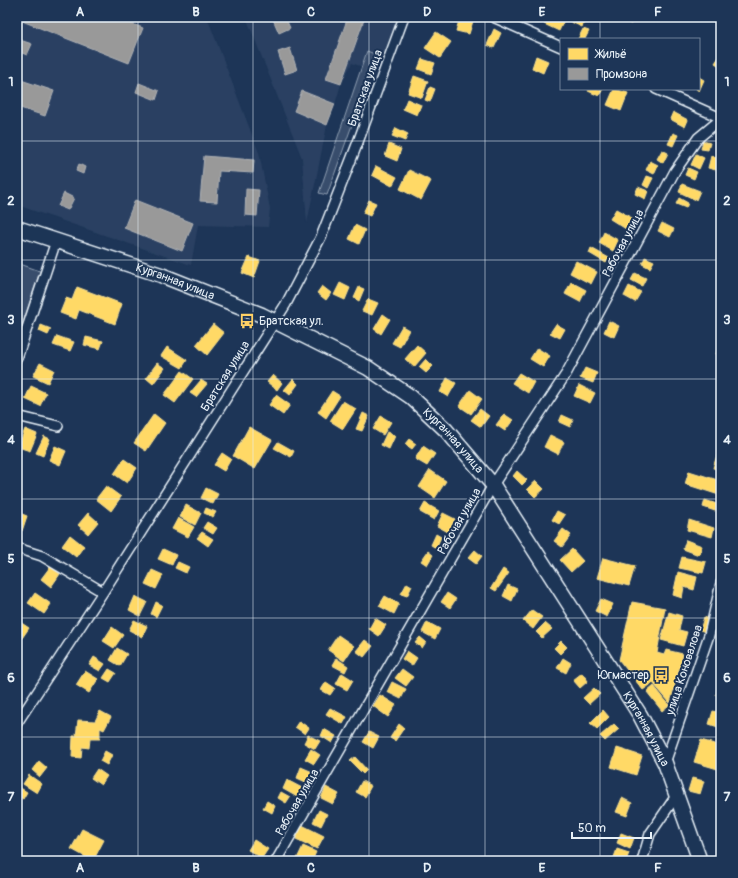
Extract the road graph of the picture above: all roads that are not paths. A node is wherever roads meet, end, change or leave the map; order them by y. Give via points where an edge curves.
1 (404, 17) edge
2 (493, 17) edge
3 (560, 47) edge
4 (658, 90) edge
5 (721, 118) edge
6 (17, 228) edge
7 (56, 241) junction
8 (275, 320) junction
9 (17, 358) edge
10 (17, 416) edge
11 (58, 426) dead end
12 (493, 485) junction
13 (17, 548) edge
14 (721, 584) edge
15 (103, 592) junction
16 (17, 723) edge
17 (666, 763) junction
18 (676, 796) junction
19 (276, 861) edge
20 (642, 861) edge
21 (700, 861) edge

1 - 8 street, Братская улица via 321,237
2 - 3 street
4 - 5 street
5 - 12 street, Рабочая улица via 698,138 675,171 566,374
6 - 7 main road, Курганная улица
7 - 8 main road, Курганная улица via 161,275
7 - 9 street
8 - 12 main road, Курганная улица via 368,368 411,397 446,430
8 - 15 street, Братская улица
10 - 11 street
12 - 17 main road, Курганная улица via 640,715
12 - 19 street, Рабочая улица
13 - 15 street via 42,556
14 - 17 street, улица Коновалова via 709,635
15 - 16 street, Братская улица
17 - 18 main road, Курганная улица
18 - 20 street via 650,834
18 - 21 main road, Курганная улица

